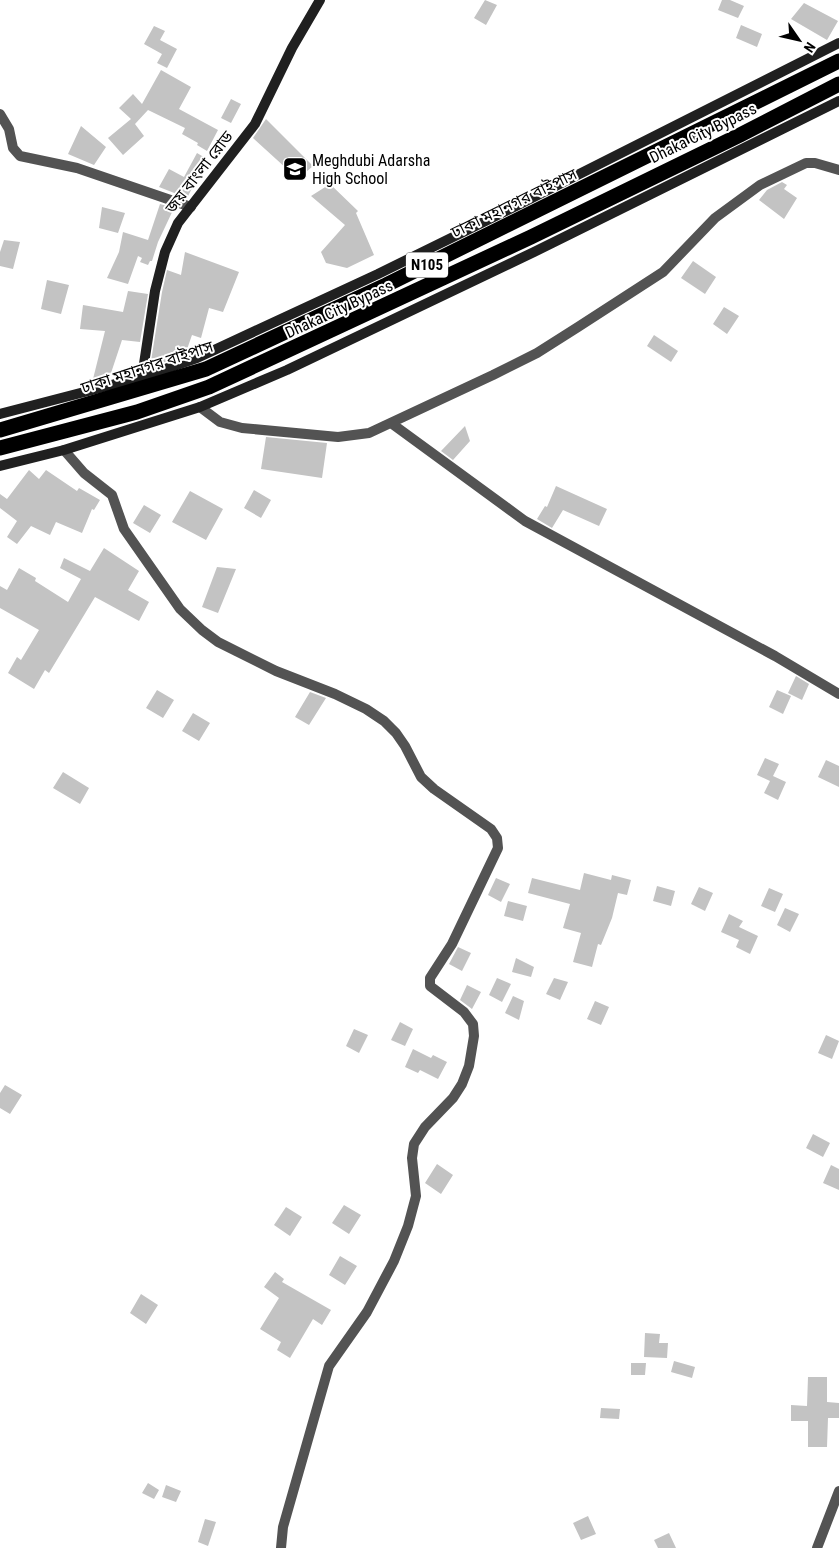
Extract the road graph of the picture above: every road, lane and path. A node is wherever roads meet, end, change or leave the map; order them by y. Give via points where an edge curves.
1 (320, 0) edge
2 (839, 43) edge
3 (839, 61) edge
4 (839, 84) edge
5 (839, 101) edge
6 (0, 114) edge
7 (839, 170) edge
8 (190, 207) junction
9 (142, 377) junction
10 (200, 407) junction
11 (0, 414) edge
12 (391, 423) junction
13 (0, 430) edge
14 (0, 448) edge
15 (64, 450) junction
16 (0, 466) edge
17 (839, 694) edge
18 (839, 1491) edge
19 (281, 1548) edge
20 (817, 1548) edge

1 - 8 main road, জয় বাংলা রোড via 292,48 255,124
2 - 9 main road via 387,270 196,358
3 - 13 highway, ঢাকা মহানগর বাইপাস / N105 via 386,285 206,369
4 - 14 highway, Dhaka City Bypass / N105 via 740,136 209,387 137,412
5 - 10 main road via 410,312
6 - 8 street via 9,129 13,148 20,156 77,168
7 - 12 street via 806,163 760,185 715,218 669,266 632,292 537,353
8 - 9 main road, জয় বাংলা রোড via 178,222 165,252 155,292
9 - 11 main road
10 - 12 street via 230,426 338,437 370,433
10 - 15 main road
12 - 17 street via 525,521 782,659
15 - 16 main road
15 - 19 street via 84,473 112,495 128,535 176,603 202,630 218,642 335,694 384,721 405,746 421,777 434,790 491,829 497,838 498,848 465,918 430,978 430,986 464,1012 473,1024 469,1066 453,1098 425,1127 414,1144 412,1158 416,1196 408,1226 367,1312 329,1366 283,1527
18 - 20 street

